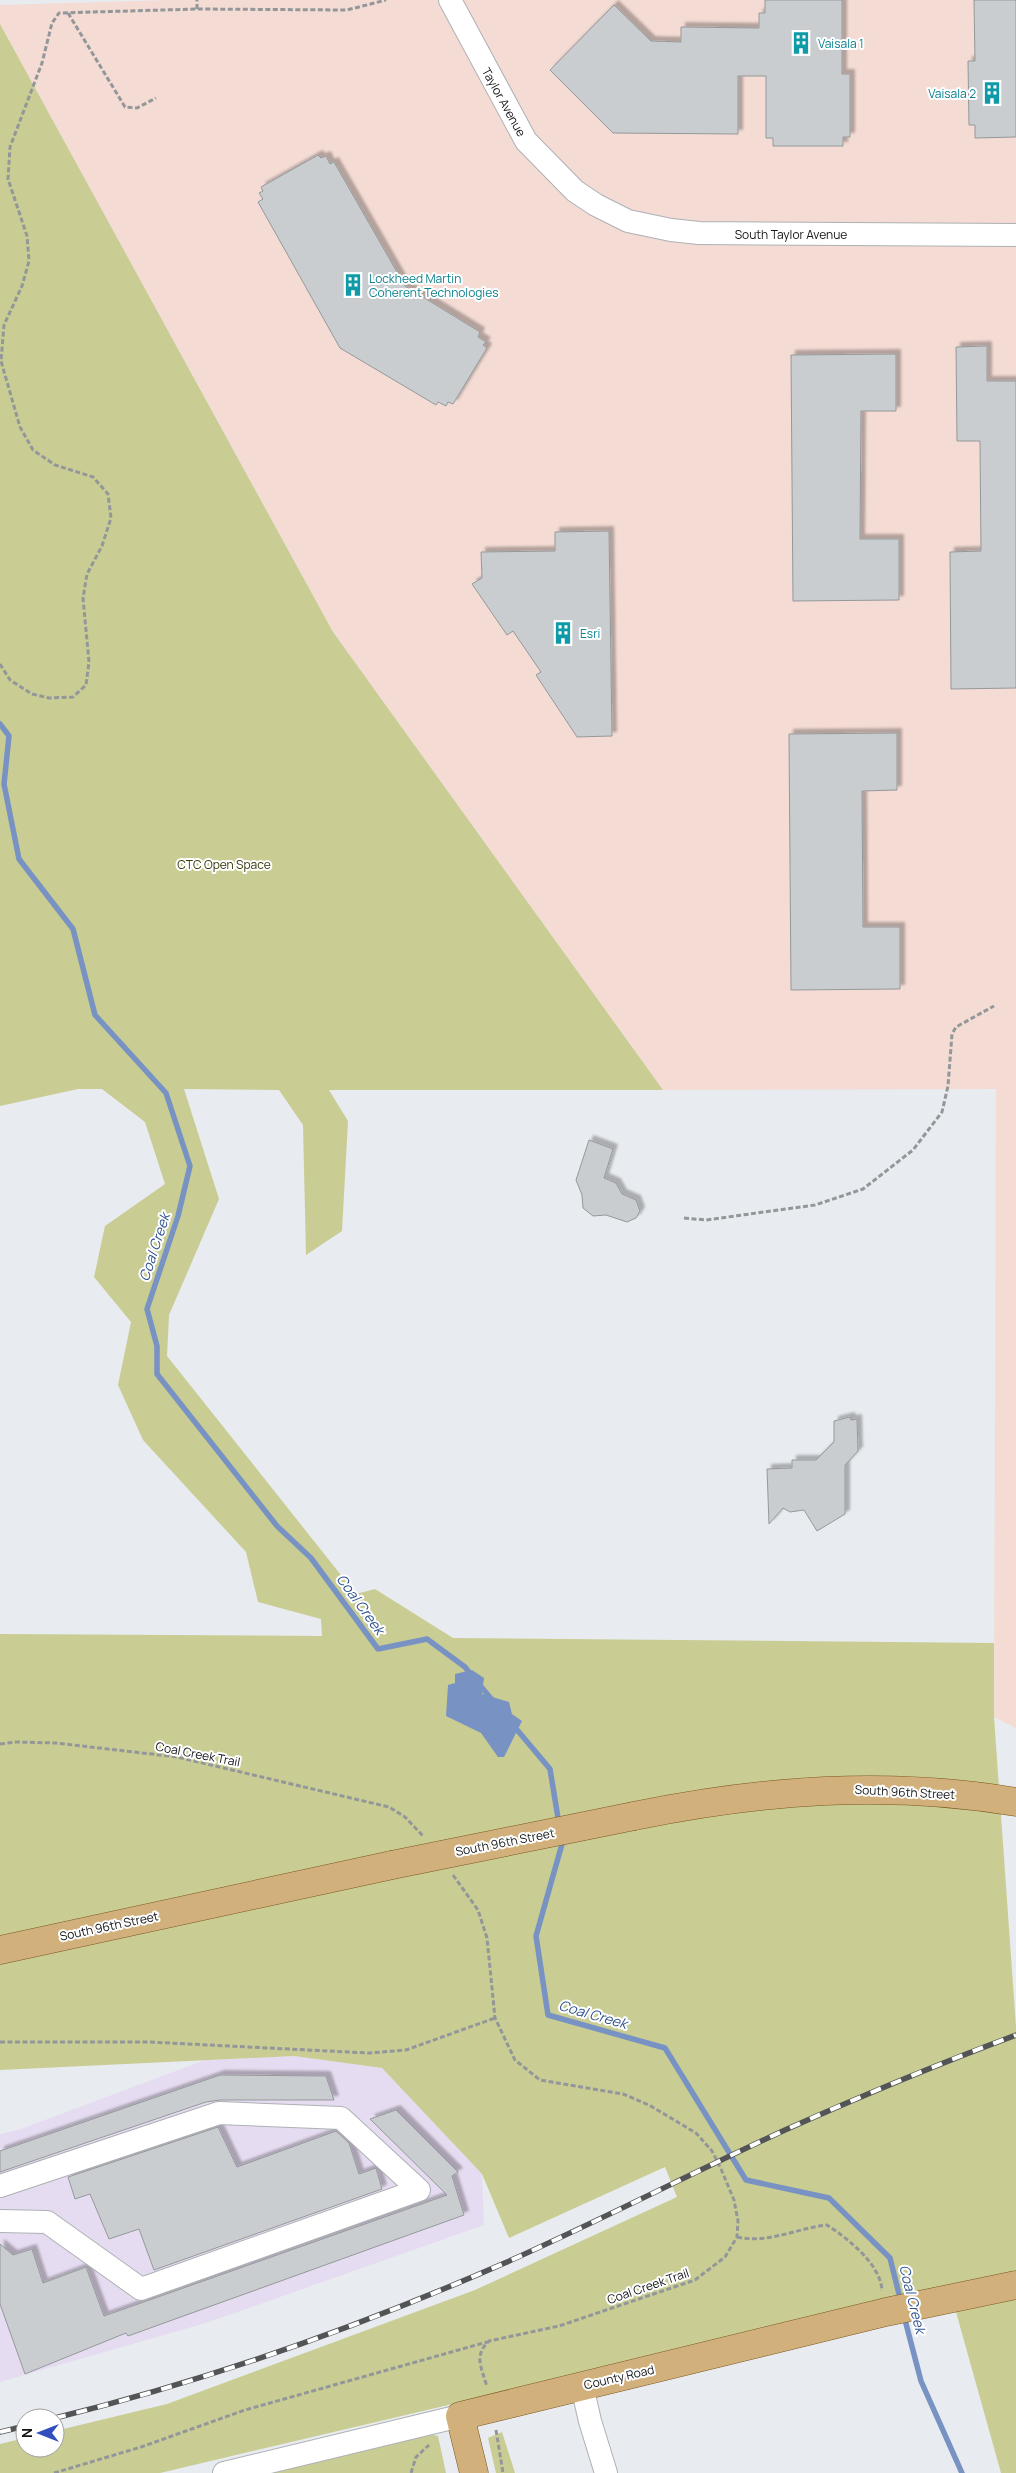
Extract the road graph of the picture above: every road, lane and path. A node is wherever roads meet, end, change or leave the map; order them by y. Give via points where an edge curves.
1 (197, 0) edge
2 (386, 0) edge
3 (450, 0) edge
4 (197, 9) junction
5 (68, 12) junction
6 (156, 98) dead end
7 (576, 191) joint
8 (1016, 235) edge
9 (0, 664) edge
10 (994, 1006) dead end
11 (684, 1218) dead end
12 (0, 1744) edge
13 (1016, 1802) edge
14 (389, 1807) dead end
15 (478, 1910) dead end
16 (124, 1923) junction
17 (0, 1936) edge
18 (0, 1950) edge
19 (495, 2018) junction
20 (0, 2042) edge
21 (0, 2186) edge
22 (0, 2221) edge
23 (737, 2237) junction
24 (1016, 2285) edge
25 (884, 2305) junction
26 (489, 2341) junction
27 (582, 2386) junction
28 (493, 2408) junction
29 (460, 2416) junction
30 (431, 2443) dead end
31 (54, 2473) edge
32 (224, 2473) edge
33 (411, 2473) edge
34 (474, 2473) edge
35 (503, 2473) edge
36 (606, 2473) edge

1 - 4 path
2 - 4 path via 347,10
3 - 7 street, Taylor Avenue via 526,141
4 - 5 path
5 - 6 path via 125,107 138,108
5 - 9 path via 59,13 52,23 42,63 10,146 8,179 27,236 29,261 22,286 4,325 1,361 20,427 33,450 55,465 93,477 108,494 111,518 102,546 87,574 83,598 89,662 86,685 73,697 49,698 32,694 10,680
7 - 8 street, South Taylor Avenue via 628,221 671,230 738,234
10 - 11 path via 956,1027 952,1034 948,1086 942,1112 913,1150 863,1189 815,1205 706,1220
12 - 14 path, Coal Creek Trail via 56,1743 177,1757
13 - 16 main road, South 96th Street, bridge via 926,1791 815,1790 701,1802
15 - 19 path via 487,1938
16 - 17 main road
16 - 18 main road, South 96th Street
19 - 20 path via 406,2050 369,2053 148,2042
19 - 23 path via 515,2060 540,2080 623,2094 649,2104 696,2133 712,2151 734,2200
21 - 22 street via 219,2113 341,2118 419,2190 141,2289 47,2222
23 - 25 path via 765,2239 785,2233 796,2234 805,2227 828,2225 855,2245 878,2276
23 - 26 path, Coal Creek Trail via 725,2257 694,2280 559,2326
24 - 25 main road, County Road via 934,2302
25 - 27 main road, County Road
26 - 28 path via 478,2356
26 - 31 path, Coal Creek Trail via 245,2410 141,2447
27 - 28 main road, County Road
27 - 36 street
28 - 29 main road, County Road
28 - 35 path
29 - 32 street, County Road
29 - 34 main road
30 - 33 path via 416,2457

